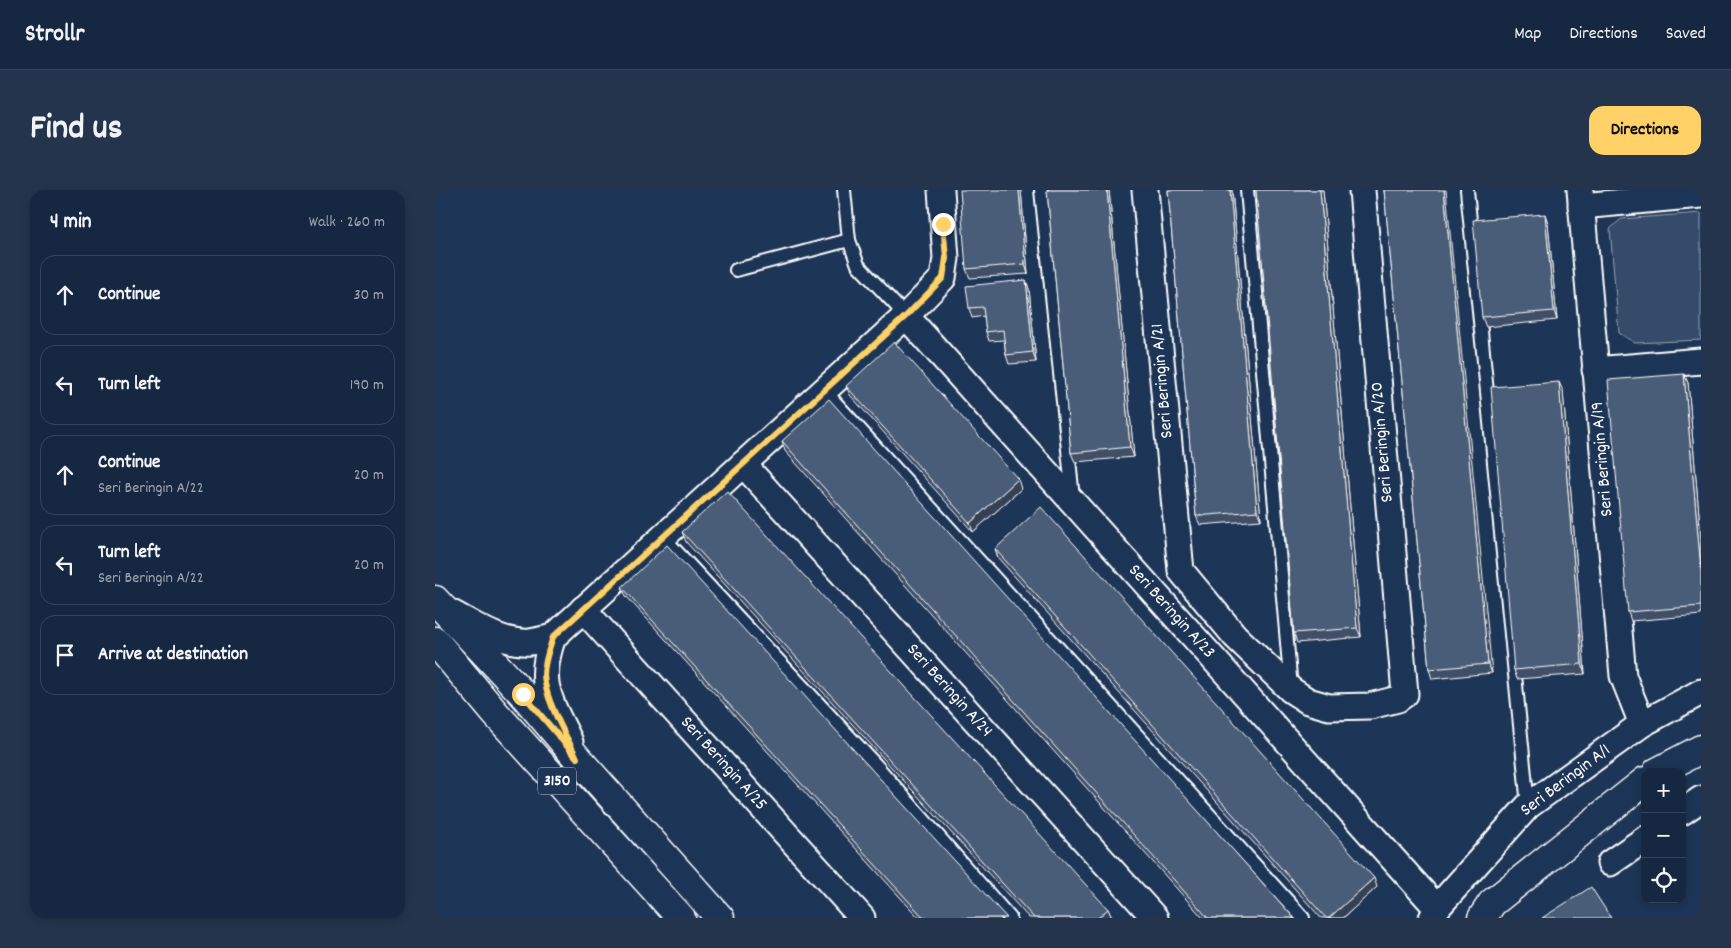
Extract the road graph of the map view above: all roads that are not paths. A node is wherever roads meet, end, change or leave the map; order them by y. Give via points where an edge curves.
1 (844, 190) edge
2 (941, 190) edge
3 (1041, 190) edge
4 (1145, 190) edge
5 (1247, 190) edge
6 (1361, 190) edge
7 (1467, 190) edge
8 (1689, 194) edge
9 (1581, 198) edge
10 (849, 240) junction
11 (737, 270) dead end
12 (906, 316) junction
13 (1701, 361) edge
14 (1595, 370) junction
15 (825, 390) junction
16 (743, 464) junction
17 (1074, 504) junction
18 (663, 537) junction
19 (439, 604) edge
20 (583, 610) junction
21 (553, 637) junction
22 (435, 641) edge
23 (1291, 690) junction
24 (1701, 692) edge
25 (1642, 724) junction
26 (1701, 749) edge
27 (577, 758) junction
28 (1665, 768) edge
29 (1641, 784) edge
30 (1528, 806) junction
31 (1641, 841) edge
32 (1610, 863) dead end
33 (1434, 913) edge
34 (1492, 913) edge
35 (681, 918) edge
36 (720, 918) edge
37 (862, 918) edge
38 (1009, 918) edge
39 (1155, 918) edge
40 (1303, 918) edge

1 - 10 lane
2 - 12 street via 946,258 943,278
3 - 17 lane
4 - 23 street, Seri Beringin A/21 via 1181,571 1235,636
5 - 23 lane
6 - 23 street, Seri Beringin A/20 via 1405,694 1399,699 1370,706 1329,707 1308,701
7 - 30 lane
8 - 9 street
9 - 14 street, Seri Beringin A/19
10 - 11 lane
10 - 12 lane via 858,265
12 - 15 street
12 - 17 street, Seri Beringin A/23
13 - 14 street
14 - 25 street, Seri Beringin A/19 via 1623,676
15 - 16 street
15 - 40 lane
16 - 18 street
16 - 39 street, Seri Beringin A/24
17 - 33 street, Seri Beringin A/23
18 - 20 street
18 - 38 lane via 875,764
19 - 21 street via 493,635 511,641 530,642
19 - 27 main road, 3150
20 - 21 street
20 - 37 street, Seri Beringin A/25
21 - 27 street via 544,674 548,694
22 - 35 main road, 3150 via 495,713
24 - 25 street, Seri Beringin A/1
25 - 30 street, Seri Beringin A/1
26 - 28 main road
27 - 36 main road, 3150
29 - 34 main road
30 - 33 street, Seri Beringin A/1
31 - 32 street

